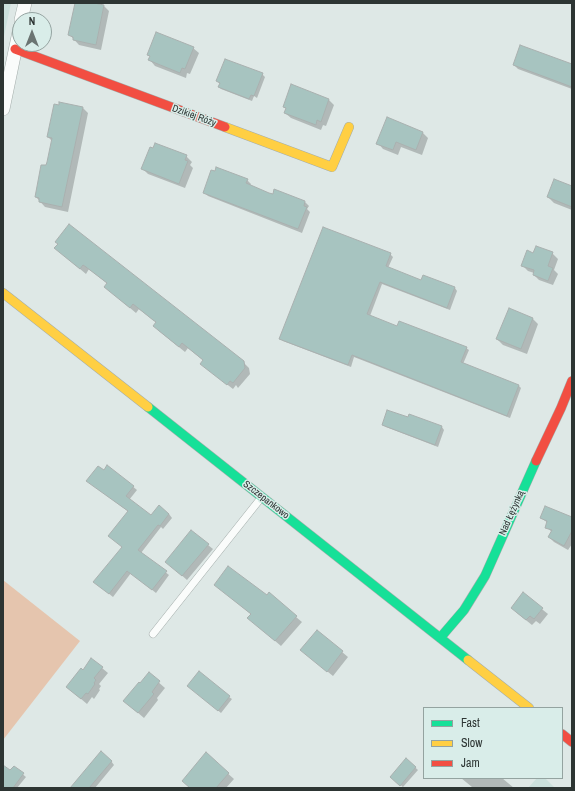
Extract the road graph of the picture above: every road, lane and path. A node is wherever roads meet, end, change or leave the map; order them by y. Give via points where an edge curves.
1 (14, 52) edge
2 (23, 52) edge
3 (3, 109) edge
4 (348, 127) dead end
5 (3, 293) edge
6 (572, 381) edge
7 (262, 497) junction
8 (153, 634) dead end
9 (440, 638) junction
10 (528, 707) edge
11 (563, 735) edge
12 (572, 742) edge

1 - 3 street
2 - 4 street, Dzikiej Róży via 332,167
5 - 7 street, Szczepankowo
6 - 9 street, Nad Łężynką via 484,576 464,610
7 - 8 lane
7 - 9 street, Szczepankowo
9 - 10 street, Szczepankowo
11 - 12 street

